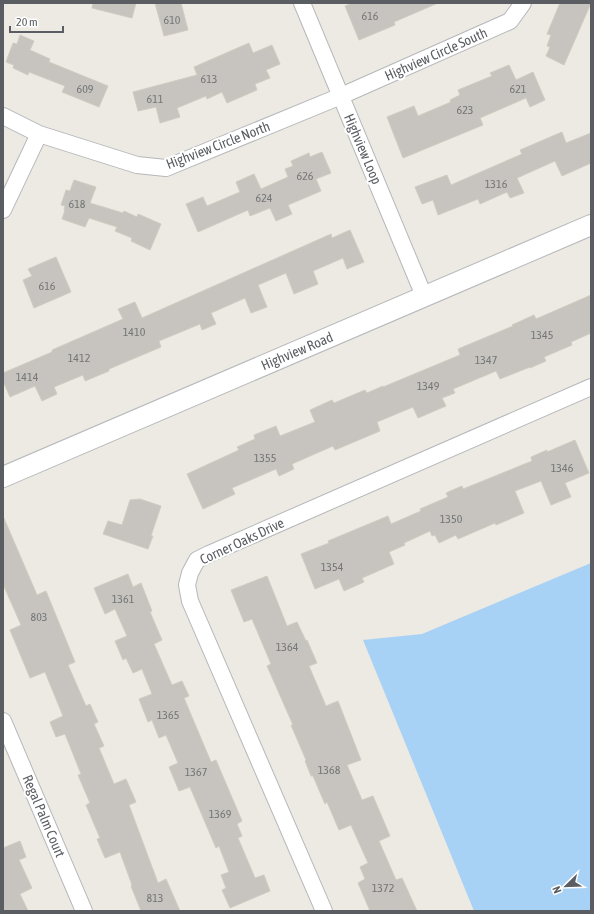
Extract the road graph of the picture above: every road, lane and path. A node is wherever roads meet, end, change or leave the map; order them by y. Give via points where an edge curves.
1 (302, 3) edge
2 (523, 3) edge
3 (341, 96) junction
4 (3, 116) edge
5 (39, 134) junction
6 (3, 210) edge
7 (591, 225) edge
8 (424, 296) junction
9 (591, 387) edge
10 (3, 477) edge
11 (3, 720) edge
12 (84, 911) edge
13 (324, 911) edge

1 - 3 street, Highview Loop
2 - 3 street, Highview Circle South via 510,21
3 - 5 street, Highview Circle North via 166,168 137,165
3 - 8 street, Highview Loop
4 - 5 street, Highview Circle North
5 - 6 street
7 - 8 street, Highview Road
8 - 10 street, Highview Road
9 - 13 street, Corner Oaks Drive via 209,554 197,560 190,573 187,585 190,601
11 - 12 street, Regal Palm Court

